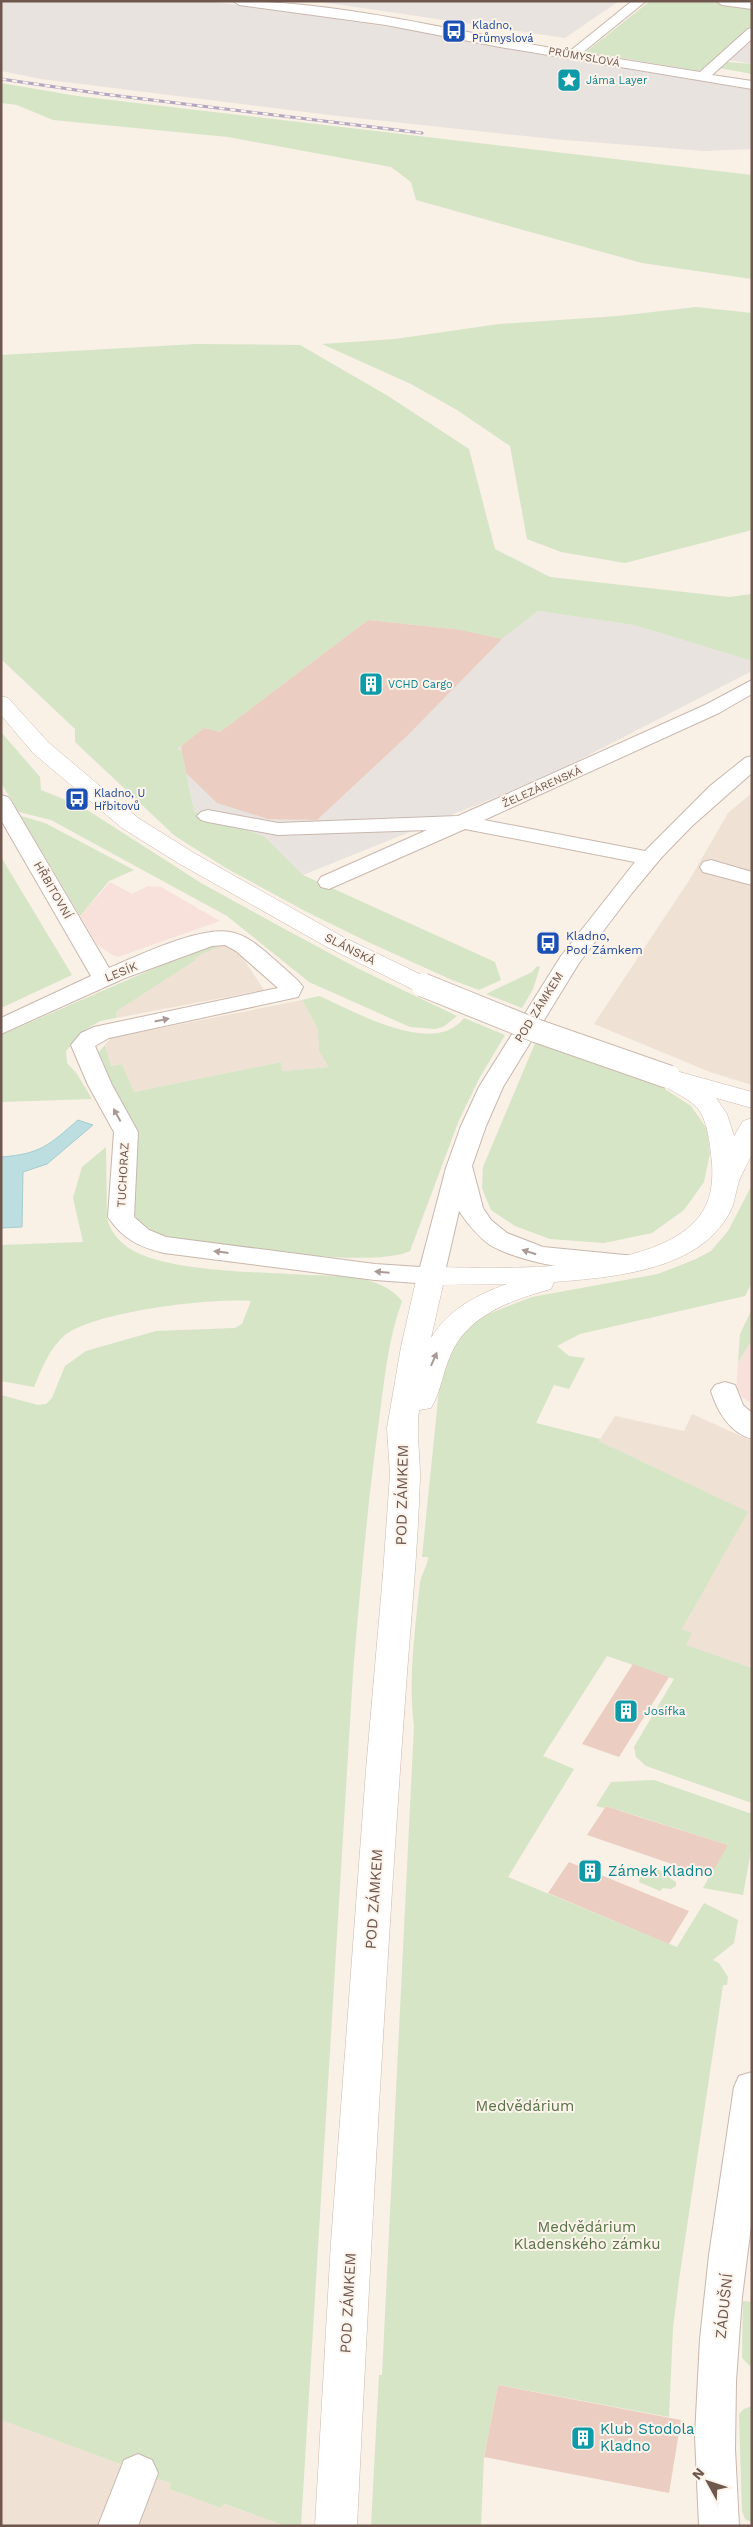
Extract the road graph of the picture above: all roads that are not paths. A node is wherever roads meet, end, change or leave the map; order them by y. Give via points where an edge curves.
1 (239, 1) edge
2 (640, 1) edge
3 (722, 1) edge
4 (752, 4) edge
5 (752, 32) edge
6 (572, 55) junction
7 (702, 77) junction
8 (752, 85) edge
9 (752, 686) edge
10 (1, 702) edge
11 (752, 762) edge
12 (1, 801) edge
13 (208, 816) dead end
14 (463, 822) junction
15 (650, 858) junction
16 (712, 867) dead end
17 (752, 879) edge
18 (329, 882) dead end
19 (244, 947) joint
20 (104, 978) junction
21 (1, 1026) edge
22 (669, 1077) junction
23 (752, 1100) edge
24 (752, 1126) edge
25 (460, 1163) junction
26 (752, 1163) edge
27 (726, 1179) junction
28 (629, 1262) junction
29 (593, 1269) junction
30 (431, 1276) junction
31 (725, 1390) dead end
32 (752, 1430) edge
33 (405, 1474) junction
34 (752, 2087) edge
35 (138, 2473) dead end
36 (118, 2526) edge
37 (336, 2526) edge
38 (719, 2526) edge

1 - 6 street, PRŮMYSLOVÁ via 386,21
2 - 6 street
3 - 4 street
5 - 7 street
6 - 7 street, PRŮMYSLOVÁ
7 - 8 street, PRŮMYSLOVÁ
9 - 14 street, ŽELEZÁRENSKÁ via 712,709
10 - 22 main road, SLÁNSKÁ, bridge via 41,748 130,823 327,938 423,985 537,1031
11 - 15 street, POD ZÁMKEM via 717,789
12 - 20 street, HŘBITOVNÍ
13 - 14 street via 278,829
14 - 15 street
14 - 18 street, ŽELEZÁRENSKÁ
15 - 25 street, POD ZÁMKEM via 579,945 528,1023 482,1105
16 - 17 street
19 - 20 street, LESÍK via 228,938 209,937
30 -> 19 street, TUCHORAZ via 164,1245 142,1238 121,1217 126,1132 100,1085 84,1046 89,1038 102,1032 290,992 291,988
20 - 21 street, LESÍK
22 - 23 main road, SLÁNSKÁ
22 - 27 main road via 703,1099 718,1124
24 - 27 main road, POD ZÁMKEM
28 -> 25 street, POD ZÁMKEM via 558,1258 536,1254 505,1242 484,1227 471,1209
25 - 30 street, POD ZÁMKEM
26 - 27 main road
27 - 28 main road, POD ZÁMKEM via 717,1212 700,1232 677,1248
28 - 29 main road, POD ZÁMKEM
29 - 30 main road, POD ZÁMKEM
33 -> 29 main road via 424,1386 432,1362 450,1329 475,1307 499,1296
30 - 33 main road, POD ZÁMKEM via 402,1428
31 - 32 street via 730,1408
33 - 37 main road, POD ZÁMKEM via 352,2232
34 - 38 street, ZÁDUŠNÍ via 726,2280 716,2383 715,2472
35 - 36 street

